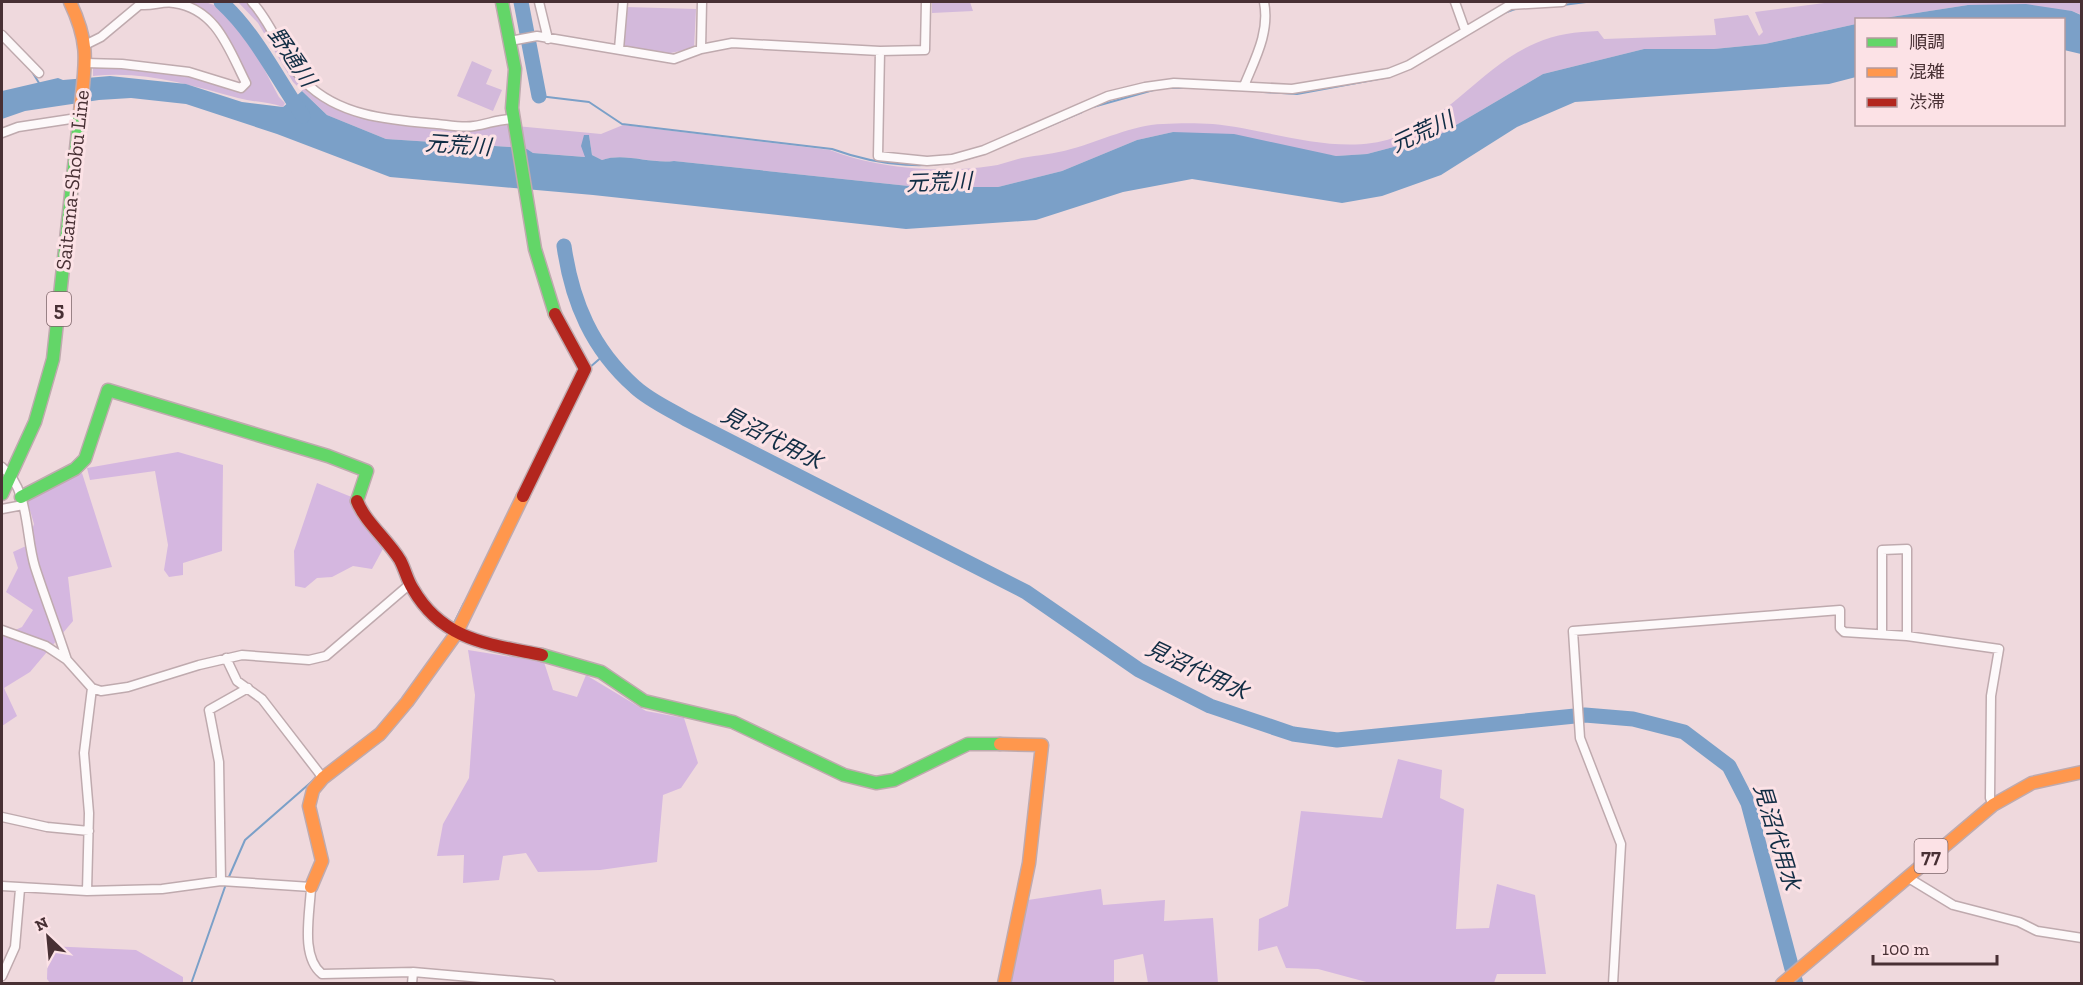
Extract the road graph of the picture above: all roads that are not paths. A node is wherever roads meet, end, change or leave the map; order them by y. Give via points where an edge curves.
1 (70, 2) edge
2 (252, 2) edge
3 (501, 2) edge
4 (539, 2) edge
5 (623, 2) edge
6 (702, 2) edge
7 (926, 2) edge
8 (1264, 2) edge
9 (1455, 2) edge
10 (1562, 2) edge
11 (143, 3) edge
12 (1465, 30) junction
13 (2, 35) edge
14 (548, 39) junction
15 (510, 41) junction
16 (85, 45) junction
17 (619, 49) junction
18 (701, 49) junction
19 (880, 51) junction
20 (85, 65) junction
21 (39, 73) dead end
22 (1244, 86) junction
23 (77, 116) junction
24 (514, 122) junction
25 (2, 132) edge
26 (6, 471) edge
27 (2, 494) edge
28 (22, 501) junction
29 (2, 509) edge
30 (410, 584) junction
31 (2, 630) edge
32 (1882, 633) junction
33 (456, 634) junction
34 (1907, 636) junction
35 (226, 658) junction
36 (67, 660) junction
37 (92, 688) junction
38 (248, 688) junction
39 (2082, 772) edge
40 (323, 778) junction
41 (1993, 805) junction
42 (2, 817) edge
43 (89, 831) junction
44 (1907, 877) junction
45 (221, 881) junction
46 (2, 886) edge
47 (311, 887) junction
48 (20, 889) junction
49 (87, 891) junction
50 (2082, 938) edge
51 (413, 972) junction
52 (2, 976) edge
53 (412, 984) edge
54 (552, 984) edge
55 (1004, 984) edge
56 (1614, 984) edge
57 (1782, 984) edge

1 - 16 street, Saitama-Shobu Line / 5 via 82,27
2 - 24 street via 306,82 337,104 385,120 473,127 496,119
3 - 15 street
4 - 14 street
5 - 17 street
6 - 18 street
7 - 19 street via 925,50
8 - 22 street via 1262,45
9 - 12 street
10 - 12 street via 1509,5
11 - 16 street
11 - 20 street via 173,3 205,15 224,39 246,83 244,87 189,72 122,64
12 - 22 street via 1389,73 1292,89
13 - 21 street
14 - 15 street via 537,36
14 - 17 street
15 - 24 street via 515,69
16 - 20 street, Saitama-Shobu Line / 5
17 - 18 street via 674,59
18 - 19 street via 732,43
19 - 22 street via 878,156 904,160 952,159 984,150 1108,96 1145,87 1174,83
20 - 23 street, Saitama-Shobu Line / 5
23 - 25 street
23 - 26 street, Saitama-Shobu Line / 5 via 53,359 35,422
24 - 33 street via 550,306 585,369
26 - 27 street, Saitama-Shobu Line / 5
26 - 28 street
28 - 29 street
28 - 30 street via 86,459 108,390 367,471 357,501 400,560
28 - 36 street via 34,564
30 - 33 street via 435,616
30 - 35 street via 326,656 309,660 242,655
31 - 36 street via 46,646
32 - 34 street
32 - 34 street via 1882,550 1907,549
32 - 56 street via 1844,632 1840,628 1840,610 1573,631 1580,738 1620,844
33 - 40 street via 380,734
33 - 55 street via 601,672 644,701 733,722 866,782 894,780 968,744 1042,745 1029,863
34 - 41 street via 1999,650 1991,696
35 - 37 street via 128,687 101,691
35 - 38 street via 237,681
36 - 37 street
37 - 43 street via 84,753
38 - 40 street via 262,699
38 - 45 street via 209,711 219,762
39 - 41 street, 77 via 2032,783
40 - 47 street via 309,806 322,855
41 - 44 street, 77
42 - 43 street
43 - 49 street
44 - 50 street via 1953,905 2037,931
44 - 57 street, 77
45 - 47 street
45 - 49 street via 162,889
46 - 48 street
47 - 51 street via 309,956 322,974
48 - 49 street
48 - 52 street via 15,947
51 - 53 street
51 - 54 street

